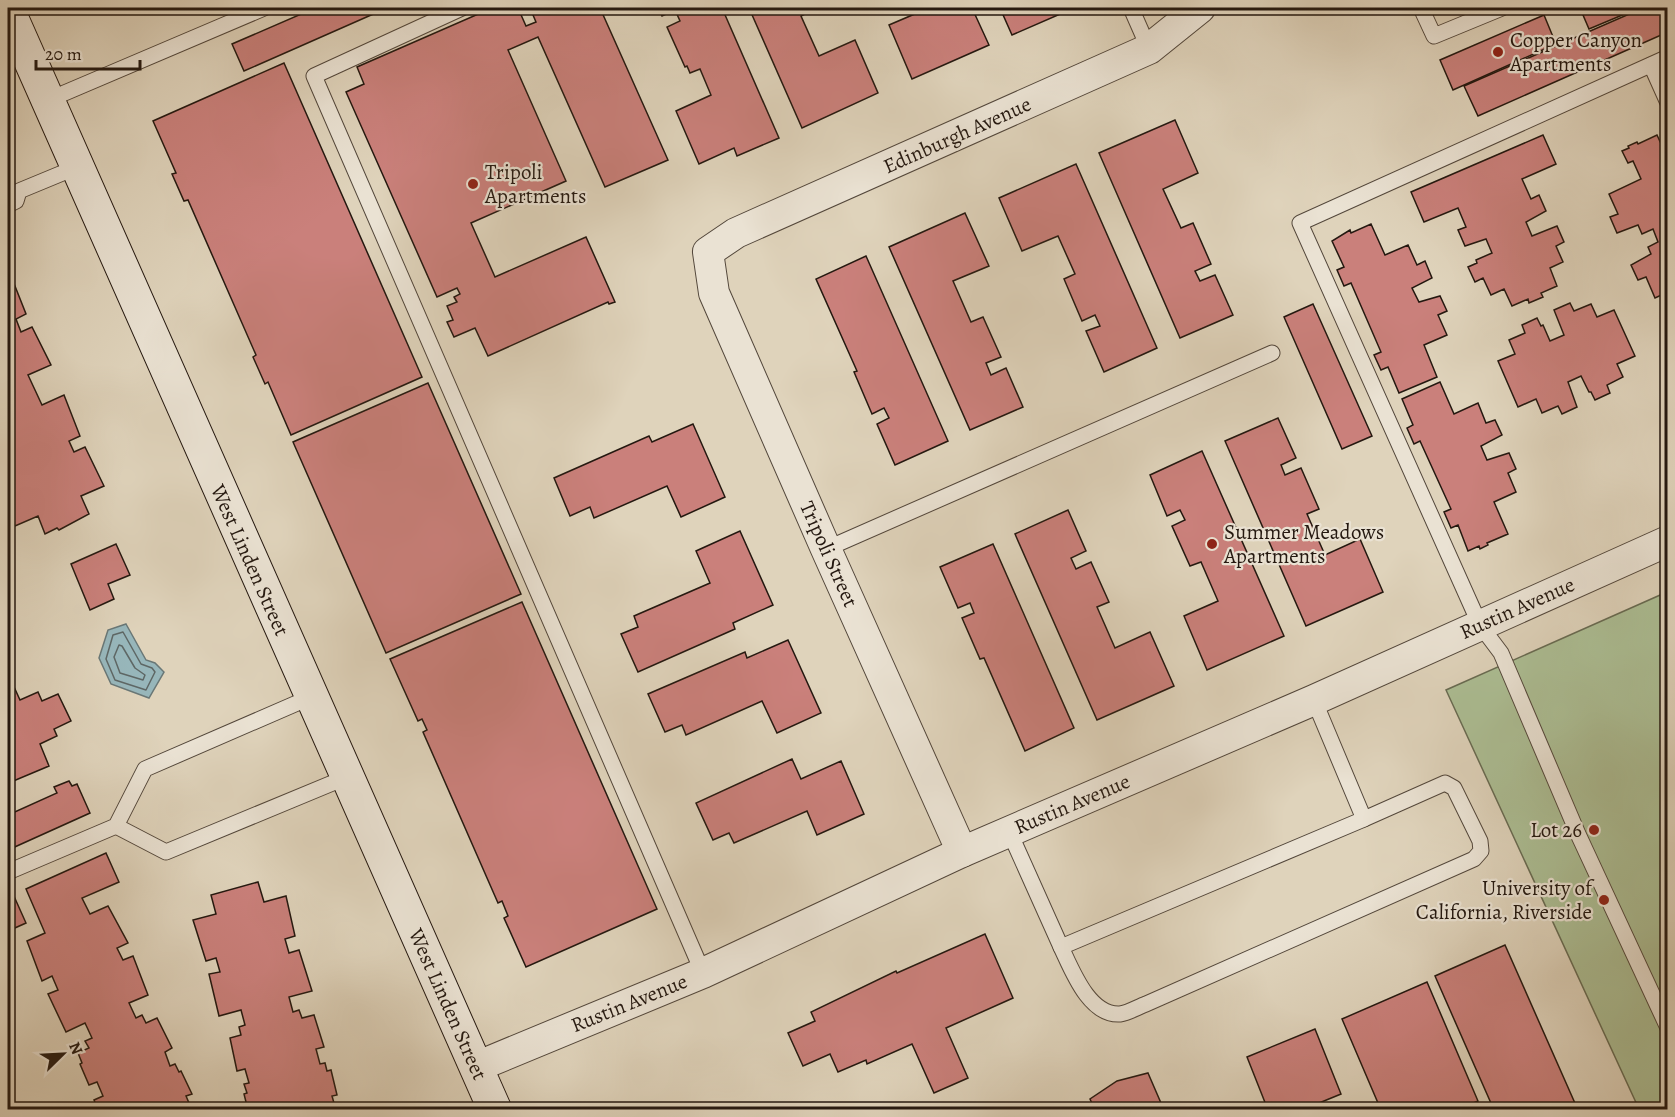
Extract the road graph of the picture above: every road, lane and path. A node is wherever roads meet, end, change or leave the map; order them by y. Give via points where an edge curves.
1 (264, 8) edge
2 (462, 8) edge
3 (1131, 8) edge
4 (1200, 8) edge
5 (1421, 8) edge
6 (1502, 8) edge
7 (8, 10) edge
8 (1149, 49) junction
9 (1668, 57) edge
10 (1651, 65) junction
11 (48, 100) junction
12 (1668, 103) edge
13 (77, 167) junction
14 (13, 188) edge
15 (8, 205) edge
16 (708, 252) joint
17 (1272, 354) dead end
18 (1668, 541) edge
19 (826, 549) junction
20 (1480, 624) junction
21 (311, 697) junction
22 (1314, 700) junction
23 (346, 777) junction
24 (1364, 819) junction
25 (116, 826) junction
26 (1009, 831) junction
27 (962, 852) junction
28 (8, 872) edge
29 (1061, 947) junction
30 (703, 973) junction
31 (1668, 1028) edge
32 (476, 1067) junction
33 (495, 1110) edge

1 - 11 lane
2 - 30 lane via 314,76
3 - 8 lane
4 - 8 street, Edinburgh Avenue
5 - 6 lane via 1434,36
7 - 11 street, West Linden Street
8 - 16 street, Edinburgh Avenue via 736,233
9 - 10 lane
10 - 12 lane
10 - 20 lane via 1300,223
11 - 13 street, West Linden Street
13 - 14 lane
13 - 21 street, West Linden Street
14 - 15 lane via 16,201
16 - 19 street, Tripoli Street via 714,293
17 - 19 lane
18 - 20 street, Rustin Avenue
19 - 27 street, Tripoli Street
20 - 22 street, Rustin Avenue
20 - 31 lane via 1501,653 1578,834
21 - 23 street, West Linden Street
21 - 25 lane via 145,770
22 - 24 lane
22 - 26 street, Rustin Avenue
23 - 25 lane via 166,852
23 - 32 street, West Linden Street
24 - 29 lane
24 - 29 lane via 1445,783 1454,788 1480,841 1481,851 1474,859 1452,869 1120,1014 1101,1010 1083,991
25 - 28 lane
26 - 27 street, Rustin Avenue
26 - 29 lane
27 - 30 street, Rustin Avenue
30 - 32 street, Rustin Avenue
32 - 33 street, West Linden Street

